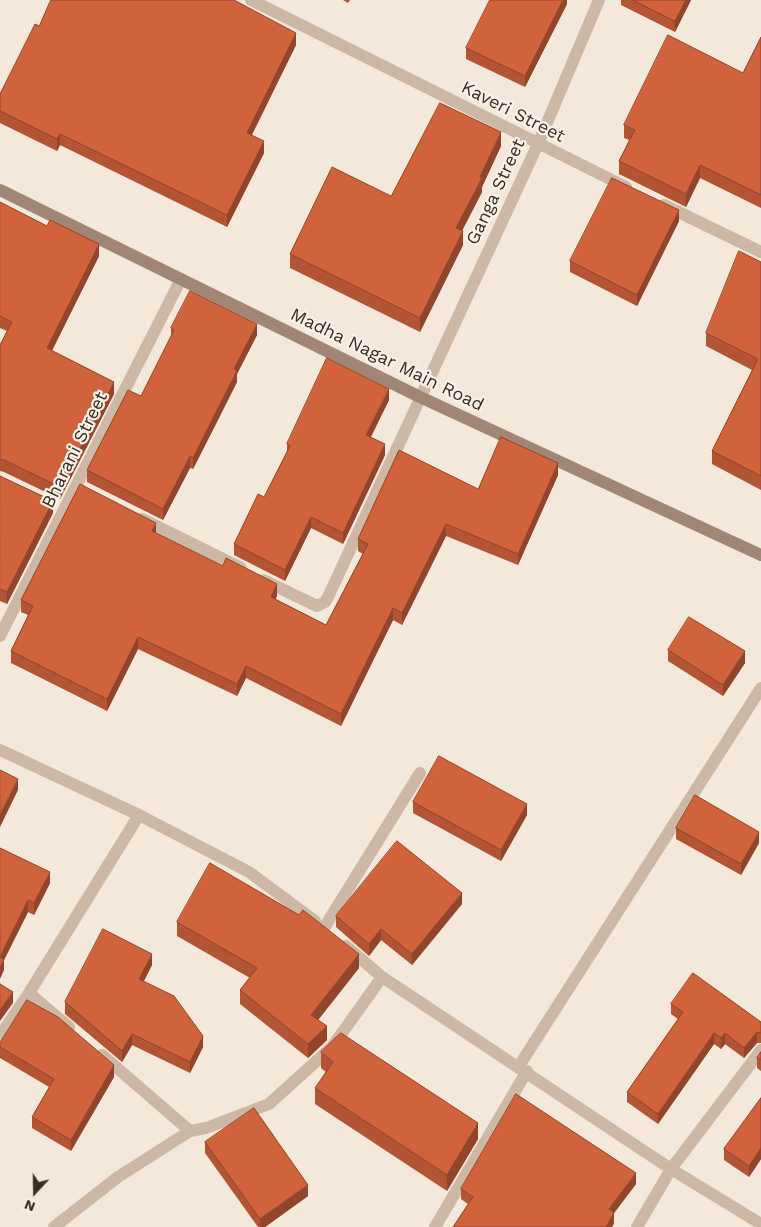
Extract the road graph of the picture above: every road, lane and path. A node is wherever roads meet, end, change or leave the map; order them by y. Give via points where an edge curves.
1 (252, 0) edge
2 (599, 0) edge
3 (538, 144) junction
4 (0, 190) edge
5 (636, 192) edge
6 (654, 200) edge
7 (761, 252) edge
8 (181, 279) junction
9 (420, 397) junction
10 (76, 485) junction
11 (92, 493) edge
12 (49, 502) edge
13 (66, 510) junction
14 (132, 514) edge
15 (761, 555) edge
16 (0, 636) edge
17 (761, 688) edge
18 (0, 750) edge
19 (420, 773) dead end
20 (139, 815) junction
21 (332, 934) junction
22 (382, 977) junction
23 (29, 993) junction
24 (77, 1034) edge
25 (0, 1036) edge
26 (92, 1047) edge
27 (761, 1050) edge
28 (523, 1069) junction
29 (190, 1131) junction
30 (671, 1169) junction
31 (761, 1224) edge
32 (54, 1227) edge
33 (435, 1227) edge
34 (637, 1227) edge

1 - 3 street, Kaveri Street
2 - 3 street, Ganga Street
3 - 5 street, Kaveri Street
3 - 9 street, Ganga Street
4 - 8 street, Madha Nagar Main Road
6 - 7 street
8 - 9 street, Madha Nagar Main Road
8 - 10 street, Bharani Street
9 - 14 street, Ganga Street via 329,595 317,606
9 - 15 street, Madha Nagar Main Road
10 - 11 street
10 - 13 street, Bharani Street
12 - 13 street
13 - 16 street, Bharani Street
17 - 28 street
18 - 20 street
19 - 21 street
20 - 21 street via 249,872
20 - 23 street
21 - 22 street
22 - 28 street
22 - 29 street via 332,1047 269,1104
23 - 24 street
23 - 25 street
26 - 29 street
27 - 30 street
28 - 30 street
28 - 33 street
29 - 32 street via 118,1177
30 - 31 street
30 - 34 street

